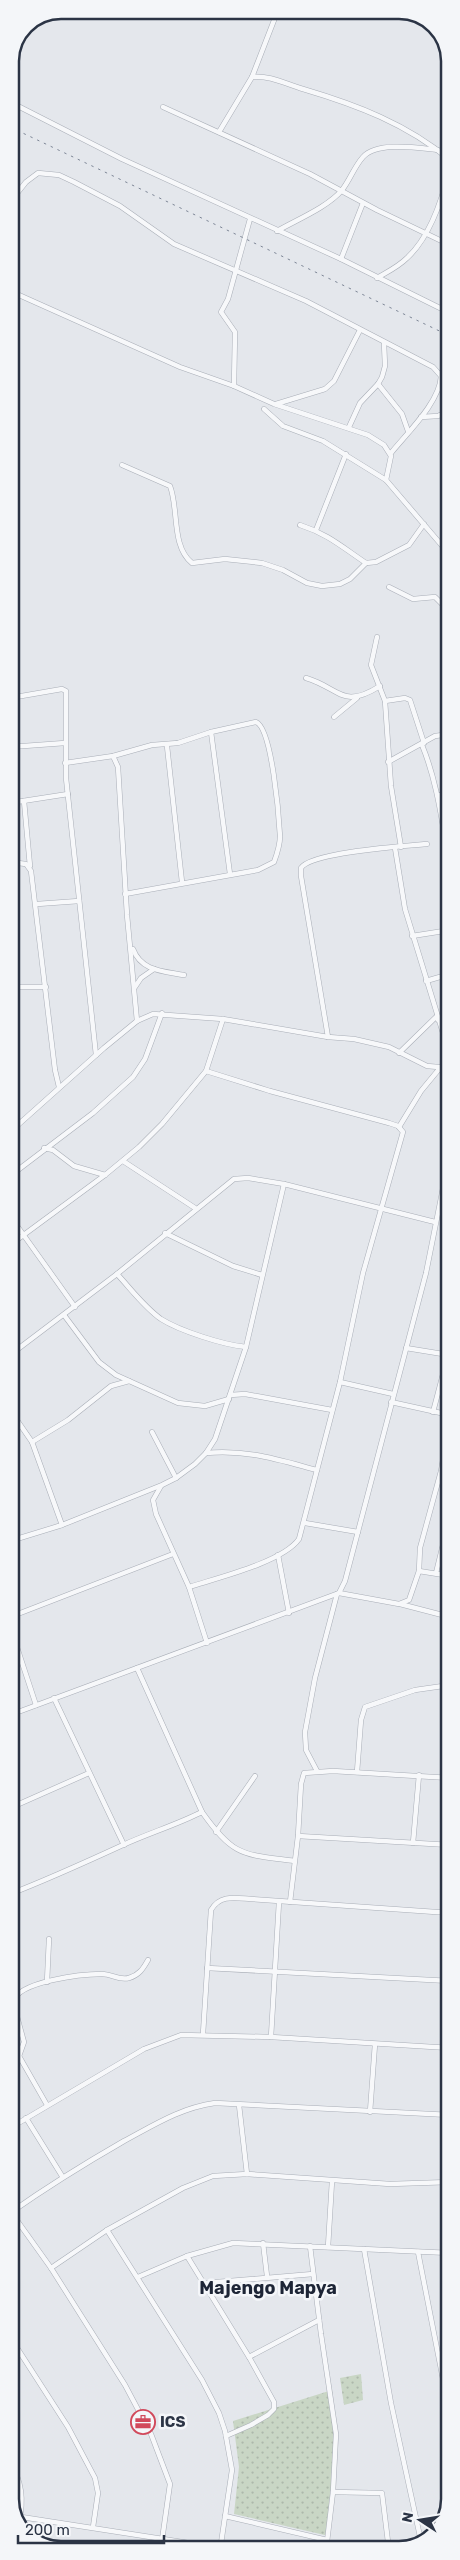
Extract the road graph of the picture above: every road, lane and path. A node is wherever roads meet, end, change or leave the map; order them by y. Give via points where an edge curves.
1 (275, 19) edge
2 (252, 77) junction
3 (19, 106) edge
4 (163, 107) dead end
5 (219, 132) junction
6 (438, 150) junction
7 (441, 152) edge
8 (342, 190) junction
9 (19, 191) edge
10 (441, 196) edge
11 (363, 203) junction
12 (250, 219) junction
13 (277, 231) junction
14 (425, 233) junction
15 (441, 241) edge
16 (341, 259) junction
17 (236, 269) junction
18 (377, 278) junction
19 (19, 295) edge
20 (441, 309) edge
21 (360, 330) junction
22 (384, 342) junction
23 (378, 384) junction
24 (234, 386) junction
25 (274, 404) junction
26 (264, 409) dead end
27 (441, 414) edge
28 (421, 418) junction
29 (349, 427) junction
30 (408, 431) junction
31 (391, 453) junction
32 (346, 454) junction
33 (122, 465) dead end
34 (386, 480) junction
35 (424, 524) junction
36 (300, 525) dead end
37 (316, 530) junction
38 (441, 544) edge
39 (366, 563) junction
40 (389, 587) dead end
41 (441, 603) edge
42 (377, 637) dead end
43 (306, 678) dead end
44 (380, 686) junction
45 (19, 697) edge
46 (358, 698) junction
47 (384, 701) junction
48 (334, 717) dead end
49 (211, 732) junction
50 (441, 735) edge
51 (65, 743) junction
52 (423, 744) junction
53 (19, 746) edge
54 (167, 746) junction
55 (113, 756) junction
56 (388, 762) junction
57 (65, 763) junction
58 (68, 794) junction
59 (439, 796) joint
60 (24, 801) junction
61 (19, 802) edge
62 (441, 820) edge
63 (427, 844) dead end
64 (401, 847) junction
65 (394, 848) junction
66 (19, 862) edge
67 (30, 868) junction
68 (230, 874) junction
69 (182, 882) junction
70 (126, 894) junction
71 (79, 901) junction
72 (37, 904) junction
73 (441, 931) edge
74 (412, 936) junction
75 (130, 940) junction
76 (154, 969) junction
77 (184, 974) dead end
78 (441, 977) edge
79 (426, 981) junction
80 (19, 987) edge
81 (46, 987) junction
82 (134, 987) junction
83 (162, 1013) junction
84 (441, 1018) edge
85 (223, 1019) junction
86 (437, 1019) junction
87 (137, 1020) junction
88 (441, 1030) edge
89 (328, 1037) junction
90 (399, 1053) junction
91 (96, 1055) junction
92 (440, 1068) joint
93 (206, 1070) junction
94 (59, 1087) junction
95 (19, 1122) edge
96 (400, 1127) junction
97 (44, 1148) junction
98 (123, 1161) junction
99 (19, 1169) edge
100 (105, 1175) junction
101 (284, 1184) junction
102 (441, 1201) edge
103 (195, 1208) junction
104 (380, 1208) junction
105 (435, 1222) junction
106 (19, 1227) edge
107 (165, 1233) junction
108 (25, 1234) junction
109 (19, 1238) edge
110 (117, 1274) junction
111 (262, 1276) junction
112 (75, 1307) junction
113 (64, 1315) junction
114 (246, 1347) junction
115 (19, 1348) edge
116 (406, 1348) junction
117 (441, 1354) edge
118 (129, 1381) junction
119 (340, 1382) junction
120 (441, 1384) edge
121 (393, 1394) junction
122 (229, 1397) junction
123 (391, 1402) junction
124 (332, 1410) junction
125 (433, 1412) junction
126 (441, 1413) edge
127 (19, 1423) edge
128 (152, 1432) dead end
129 (32, 1442) junction
130 (206, 1453) junction
131 (441, 1466) edge
132 (317, 1470) junction
133 (176, 1478) junction
134 (162, 1485) junction
135 (305, 1523) junction
136 (62, 1525) junction
137 (358, 1532) junction
138 (19, 1538) edge
139 (441, 1553) edge
140 (173, 1554) junction
141 (278, 1555) junction
142 (419, 1571) junction
143 (436, 1573) junction
144 (441, 1574) edge
145 (189, 1588) junction
146 (338, 1594) junction
147 (399, 1604) junction
148 (289, 1613) junction
149 (19, 1614) edge
150 (441, 1615) edge
151 (207, 1643) junction
152 (19, 1653) edge
153 (137, 1668) junction
154 (441, 1686) edge
155 (54, 1698) junction
156 (36, 1705) junction
157 (19, 1712) edge
158 (317, 1771) junction
159 (357, 1772) junction
160 (90, 1774) junction
161 (419, 1775) junction
162 (255, 1776) dead end
163 (441, 1777) edge
164 (19, 1804) edge
165 (202, 1812) junction
166 (216, 1832) junction
167 (298, 1836) junction
168 (413, 1843) junction
169 (124, 1845) junction
170 (441, 1845) edge
171 (294, 1861) junction
172 (19, 1890) edge
173 (279, 1902) junction
174 (290, 1902) junction
175 (441, 1912) edge
176 (49, 1939) dead end
177 (148, 1960) dead end
178 (207, 1968) junction
179 (273, 1971) junction
180 (441, 1980) edge
181 (47, 1982) junction
182 (19, 1994) edge
183 (19, 2024) edge
184 (203, 2034) junction
185 (270, 2037) junction
186 (375, 2044) junction
187 (441, 2048) edge
188 (19, 2056) joint
189 (47, 2105) junction
190 (239, 2105) junction
191 (370, 2112) junction
192 (441, 2115) edge
193 (26, 2118) junction
194 (19, 2122) edge
195 (247, 2174) junction
196 (62, 2176) junction
197 (332, 2180) junction
198 (441, 2182) edge
199 (19, 2206) edge
200 (19, 2223) edge
201 (107, 2230) junction
202 (263, 2243) junction
203 (310, 2246) junction
204 (328, 2247) junction
205 (364, 2249) junction
206 (418, 2252) junction
207 (441, 2253) edge
208 (187, 2256) junction
209 (51, 2268) junction
210 (313, 2274) junction
211 (267, 2276) junction
212 (138, 2277) junction
213 (205, 2283) junction
214 (319, 2320) junction
215 (19, 2351) edge
216 (249, 2357) junction
217 (441, 2369) edge
218 (226, 2436) junction
219 (19, 2481) edge
220 (333, 2492) junction
221 (19, 2507) edge
222 (225, 2516) junction
223 (24, 2520) edge
224 (93, 2527) junction
225 (421, 2535) edge
226 (162, 2540) junction
227 (327, 2540) joint
228 (169, 2541) edge
229 (222, 2541) edge
230 (388, 2541) edge

1 - 2 street
2 - 5 street
2 - 6 street via 280,81 370,112 409,130
3 - 12 street
4 - 5 street
5 - 8 street
6 - 7 street
6 - 8 street via 398,147 368,153
8 - 11 street
8 - 13 street
9 - 17 street via 38,173 59,176 120,206 168,240
10 - 14 street
11 - 14 street
11 - 16 street
12 - 13 street
12 - 17 street
13 - 16 street
14 - 15 street
14 - 18 street via 408,257
16 - 18 street
17 - 21 street
17 - 24 street via 221,312 235,332
18 - 20 street
19 - 24 street via 157,358
21 - 22 street
21 - 25 street via 334,381 325,389
22 - 23 street via 385,366
22 - 28 street via 433,367 441,376 438,390
23 - 29 street via 360,403
23 - 30 street via 402,414
24 - 25 street
25 - 29 street
26 - 32 street via 286,427 313,436
27 - 28 street
28 - 30 street
29 - 31 street via 382,443
30 - 31 street
31 - 34 street
32 - 34 street
32 - 37 street
33 - 39 street via 170,486 181,543 192,563 225,559 262,563 308,584 322,586 350,579
34 - 35 street
35 - 38 street
35 - 39 street via 409,545 376,562
36 - 37 street
37 - 39 street
40 - 41 street via 413,599 435,597
42 - 44 street via 371,665
43 - 46 street via 321,683 336,694
44 - 46 street
44 - 47 street
45 - 51 street via 65,690
46 - 48 street
47 - 52 street via 408,698 417,717
47 - 56 street
49 - 54 street
49 - 68 street
49 - 68 street via 258,722 266,736 270,755 280,836 276,858 264,869
50 - 52 street
51 - 53 street
51 - 57 street
52 - 56 street
52 - 59 street
54 - 55 street via 152,745
54 - 69 street
55 - 57 street
55 - 70 street via 118,767
56 - 64 street
57 - 58 street
58 - 60 street
58 - 71 street
59 - 62 street
60 - 61 street
60 - 67 street
63 - 64 street
64 - 65 street
65 - 74 street
65 - 89 street via 311,860 301,868
66 - 67 street
67 - 72 street
68 - 69 street
69 - 70 street
70 - 75 street
71 - 72 street
71 - 91 street
72 - 81 street
73 - 74 street
74 - 79 street
75 - 76 street via 137,959
75 - 82 street
76 - 77 street
76 - 82 street
78 - 79 street
79 - 86 street
80 - 81 street
81 - 94 street
82 - 87 street
83 - 85 street
83 - 87 street
83 - 97 street via 139,1070 93,1113
84 - 86 street
85 - 89 street
85 - 93 street
86 - 88 street
86 - 90 street
87 - 91 street
89 - 90 street via 374,1043
90 - 92 street via 427,1066
91 - 94 street
92 - 96 street via 421,1091
93 - 96 street
93 - 98 street via 162,1124
94 - 95 street
96 - 104 street via 403,1132
97 - 99 street
97 - 100 street via 53,1150 74,1166
98 - 100 street
98 - 103 street
100 - 108 street
101 - 103 street via 234,1179
101 - 104 street
101 - 111 street
102 - 105 street
103 - 107 street
104 - 105 street
104 - 119 street
105 - 116 street via 426,1273
106 - 108 street
107 - 110 street
107 - 111 street via 233,1266
108 - 109 street
108 - 112 street via 41,1262
110 - 112 street
110 - 114 street via 162,1320 205,1337
111 - 114 street
112 - 113 street
113 - 115 street
113 - 118 street via 99,1362
114 - 122 street
116 - 117 street
116 - 121 street
118 - 122 street via 189,1406 205,1406
118 - 129 street via 112,1386 68,1420
119 - 121 street
119 - 124 street
120 - 125 street
121 - 123 street
122 - 124 street via 245,1394
122 - 130 street via 215,1439
123 - 125 street
123 - 137 street
124 - 132 street
125 - 126 street
127 - 129 street
128 - 133 street
129 - 136 street
130 - 132 street via 254,1453
130 - 133 street
131 - 142 street via 420,1548
132 - 135 street
133 - 134 street
134 - 136 street
134 - 140 street via 154,1506
135 - 137 street
135 - 141 street via 294,1546
136 - 138 street
137 - 146 street via 345,1581
139 - 143 street
140 - 145 street
140 - 149 street
141 - 145 street
141 - 148 street
142 - 143 street
142 - 147 street via 409,1600
143 - 144 street
145 - 151 street
146 - 147 street
146 - 148 street
146 - 158 street via 315,1678 305,1732 306,1750
147 - 150 street
148 - 151 street
151 - 153 street
152 - 156 street
153 - 155 street
153 - 165 street
154 - 159 street via 415,1690 365,1707
155 - 156 street
155 - 160 street
156 - 157 street
158 - 159 street
158 - 167 street via 302,1776
159 - 161 street
160 - 164 street
160 - 169 street
161 - 163 street
161 - 168 street
162 - 166 street
165 - 166 street
165 - 169 street
166 - 171 street via 246,1854
167 - 168 street
167 - 171 street
168 - 170 street
169 - 172 street
171 - 174 street
173 - 174 street
173 - 178 street via 230,1898 216,1903 212,1910
173 - 179 street
174 - 175 street
176 - 181 street
177 - 181 street via 131,1978 102,1974
178 - 179 street
178 - 184 street
179 - 180 street
179 - 185 street
181 - 182 street
183 - 188 street via 24,2042
184 - 185 street
184 - 189 street via 162,2040
185 - 186 street
186 - 187 street
186 - 191 street
188 - 189 street
189 - 193 street
190 - 191 street
190 - 195 street
190 - 196 street via 215,2103 183,2110
191 - 192 street
193 - 194 street
193 - 196 street
195 - 197 street
195 - 201 street via 226,2174 200,2180
196 - 199 street
197 - 198 street via 390,2184
197 - 204 street
200 - 209 street
201 - 209 street
201 - 212 street
202 - 203 street
202 - 208 street via 232,2243
202 - 211 street
203 - 204 street
203 - 210 street
204 - 205 street
205 - 206 street
205 - 225 street via 391,2403
206 - 207 street
206 - 217 street
208 - 212 street
208 - 213 street
209 - 226 street via 125,2385 154,2441 170,2484
210 - 211 street
210 - 214 street
211 - 213 street
212 - 218 street via 211,2396
213 - 216 street
214 - 216 street
214 - 220 street via 336,2434
215 - 224 street via 68,2427 92,2472 98,2493
216 - 218 street via 272,2396 274,2409
218 - 222 street via 232,2470
219 - 221 street via 22,2488
220 - 227 street
220 - 230 street via 382,2493
222 - 227 street
222 - 229 street
223 - 224 street
224 - 226 street
226 - 228 street

